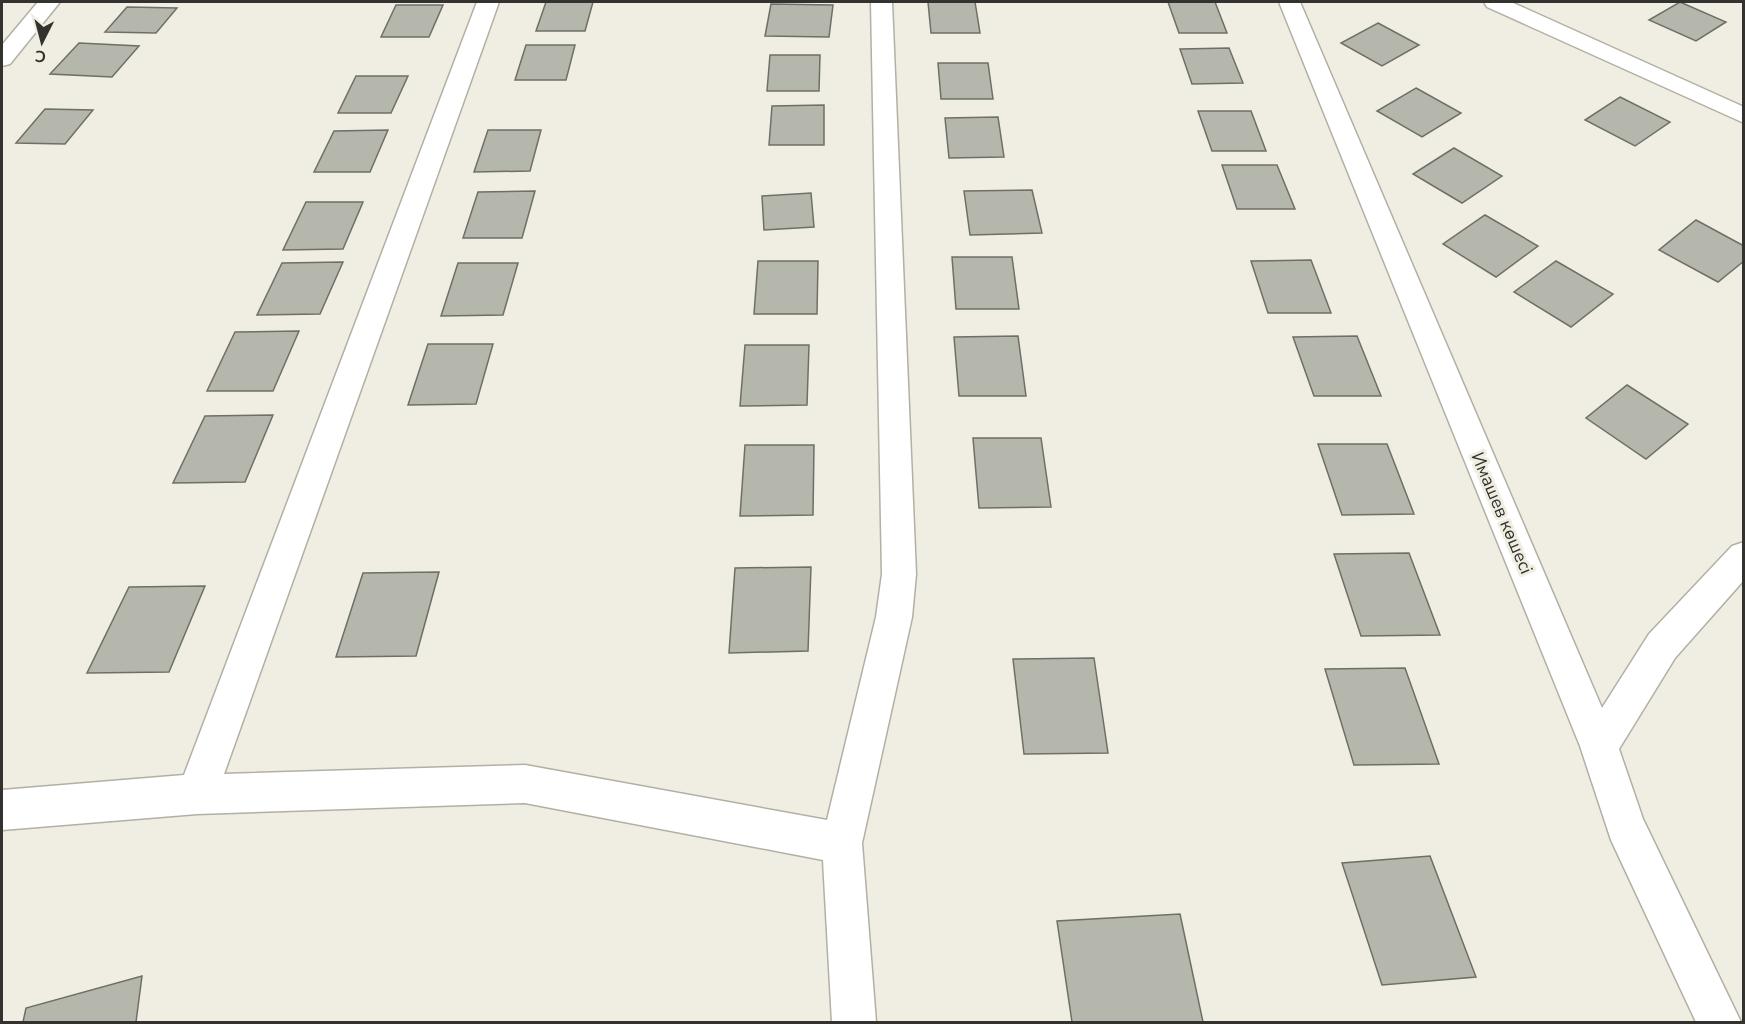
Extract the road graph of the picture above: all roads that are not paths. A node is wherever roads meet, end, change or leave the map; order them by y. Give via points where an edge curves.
1 (49, 2) edge
2 (488, 2) edge
3 (882, 2) edge
4 (1289, 2) edge
5 (1495, 2) edge
6 (2, 59) edge
7 (1743, 116) edge
8 (1743, 556) edge
9 (1599, 746) junction
10 (197, 794) junction
11 (2, 810) edge
12 (842, 843) junction
13 (854, 1023) edge
14 (1719, 1023) edge

1 - 6 street
2 - 10 street
3 - 12 street via 899,574 894,617
4 - 9 street, Имашев көшесі
5 - 7 street
8 - 9 street via 1662,646
9 - 14 street, Имашев көшесі via 1625,826
10 - 11 street
10 - 12 street via 525,784
12 - 13 street

